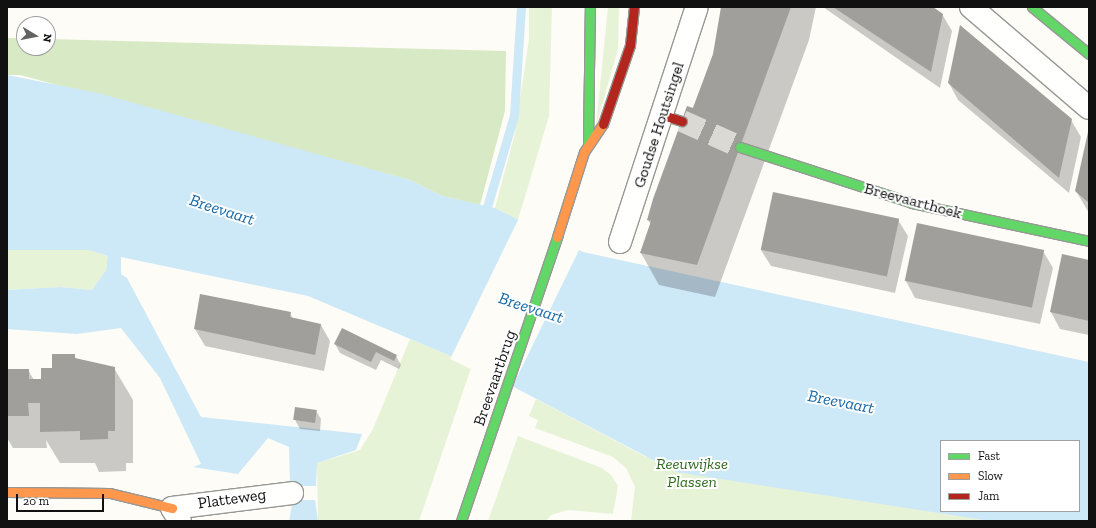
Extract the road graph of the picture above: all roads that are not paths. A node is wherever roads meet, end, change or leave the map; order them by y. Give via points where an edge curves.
1 (590, 7) edge
2 (634, 7) edge
3 (697, 7) edge
4 (971, 7) edge
5 (1032, 7) edge
6 (1089, 54) edge
7 (1089, 108) edge
8 (588, 143) junction
9 (740, 147) tunnel mouth
10 (1089, 241) edge
11 (620, 242) dead end
12 (7, 492) edge
13 (292, 493) dead end
14 (176, 514) edge
15 (461, 521) edge

1 - 8 main road
2 - 8 main road via 630,45 614,98 601,128
3 - 11 street, Goudse Houtsingel via 672,118
4 - 7 street
5 - 6 main road
8 - 15 main road, Breevaartbrug via 511,381
9 - 10 main road, Breevaarthoek via 912,203
12 - 14 main road via 110,493
13 - 14 street, Platteweg

